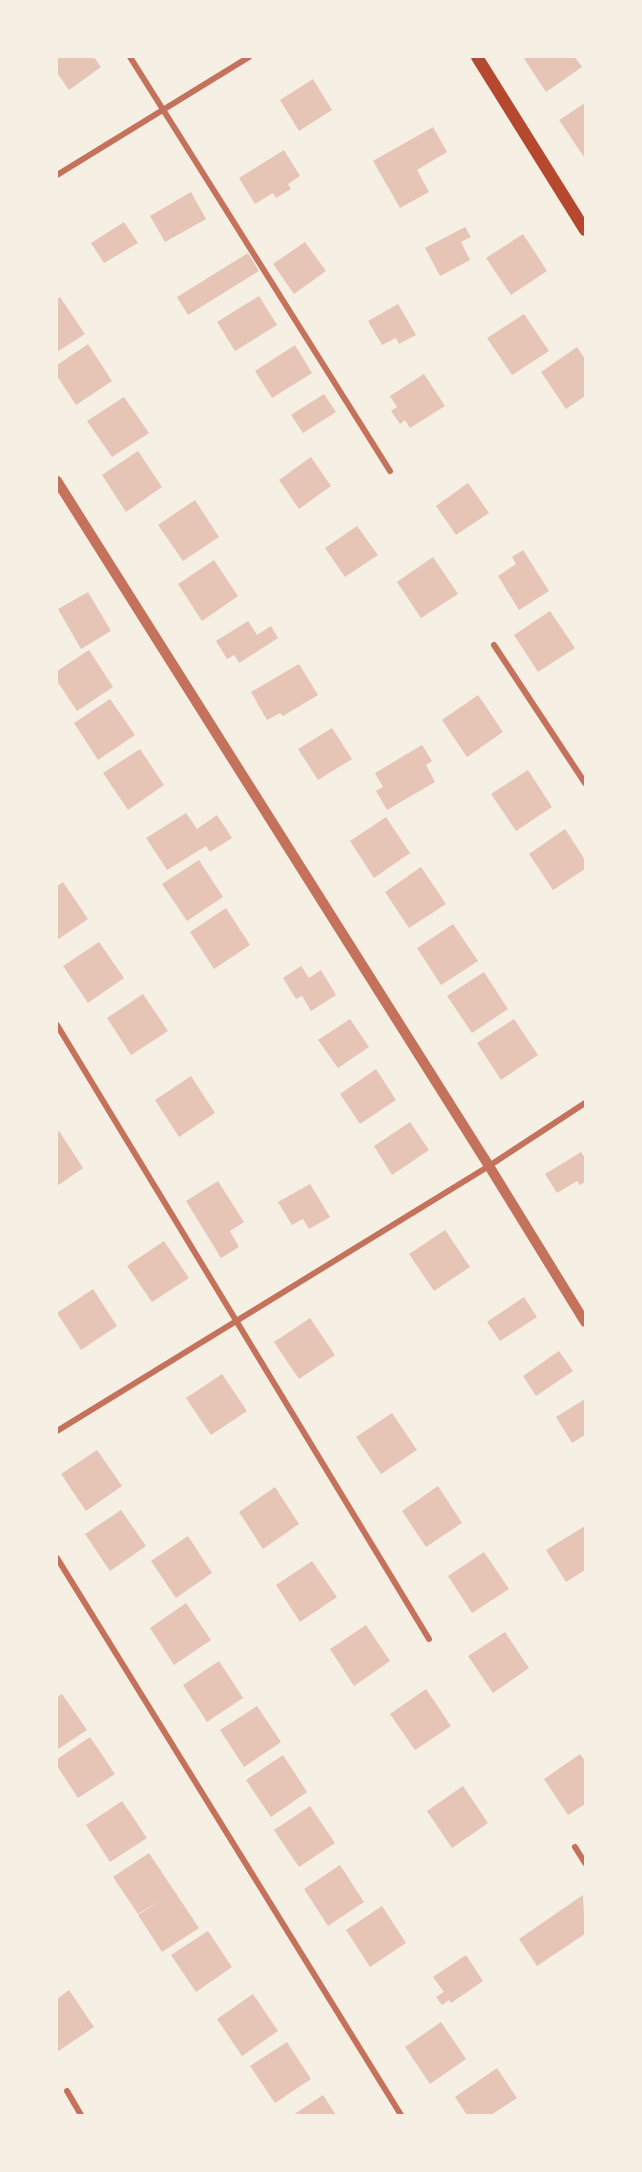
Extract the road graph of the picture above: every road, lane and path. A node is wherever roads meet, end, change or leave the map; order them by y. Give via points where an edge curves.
1 (130, 57) edge
2 (249, 57) edge
3 (477, 57) edge
4 (163, 110) junction
5 (57, 175) edge
6 (585, 230) edge
7 (390, 471) dead end
8 (57, 481) edge
9 (494, 645) dead end
10 (585, 783) edge
11 (57, 1025) edge
12 (585, 1103) edge
13 (489, 1166) junction
14 (237, 1321) junction
15 (585, 1322) edge
16 (57, 1431) edge
17 (57, 1558) edge
18 (429, 1639) dead end
19 (575, 1847) dead end
20 (585, 1863) edge
21 (67, 2091) dead end
22 (81, 2115) edge
23 (401, 2115) edge

1 - 4 street
2 - 4 street
3 - 6 main road
4 - 5 street
4 - 7 street
8 - 13 street
9 - 10 street
11 - 14 street
12 - 13 street
13 - 14 street
13 - 15 street
14 - 16 street
14 - 18 street
17 - 23 street
19 - 20 street
21 - 22 street

